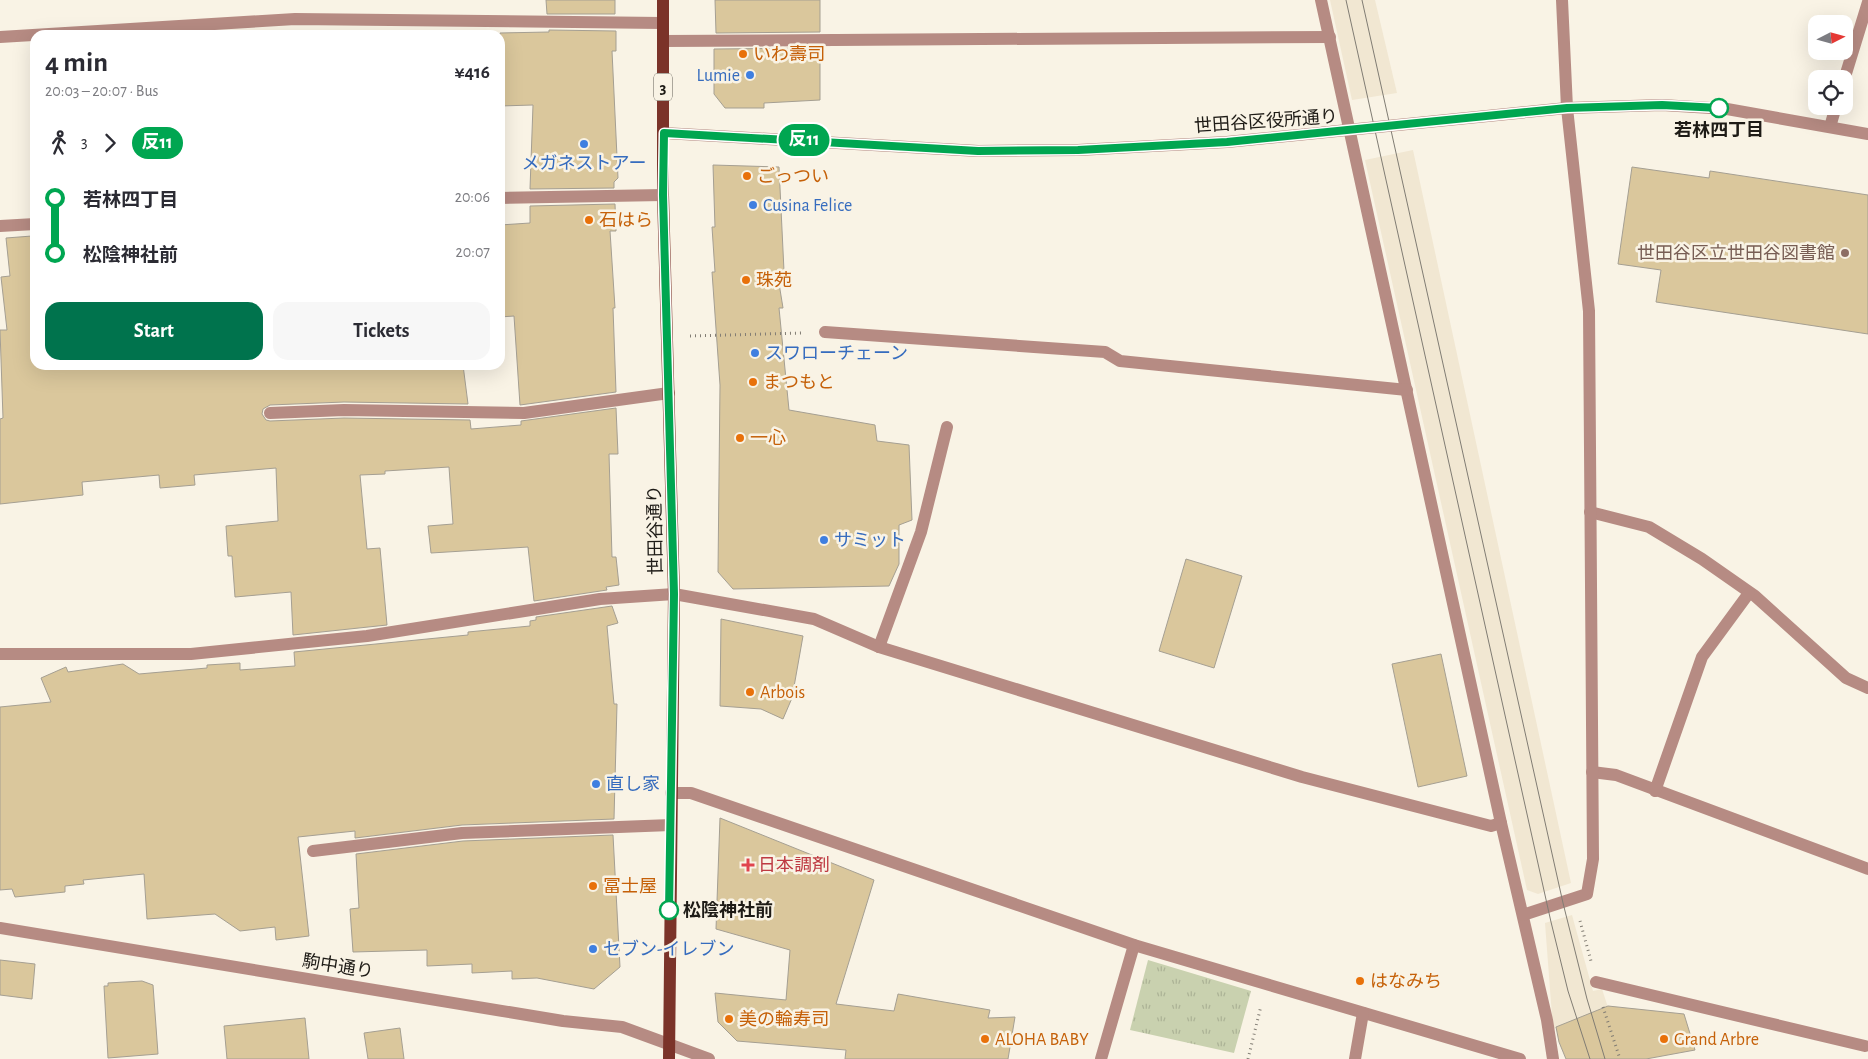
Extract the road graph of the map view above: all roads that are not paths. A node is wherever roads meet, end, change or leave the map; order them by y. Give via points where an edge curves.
1 (662, 0) edge
2 (1321, 0) edge
3 (1562, 0) edge
4 (1868, 2) edge
5 (662, 23) junction
6 (115, 30) edge
7 (30, 35) edge
8 (0, 37) edge
9 (1330, 37) junction
10 (663, 41) junction
11 (1847, 70) edge
12 (1567, 108) junction
13 (1833, 115) edge
14 (1830, 127) junction
15 (1349, 132) junction
16 (664, 133) junction
17 (1868, 134) edge
18 (663, 195) junction
19 (505, 198) edge
20 (30, 224) edge
21 (0, 226) edge
22 (825, 332) road end
23 (1407, 390) junction
24 (669, 393) junction
25 (270, 413) dead end
26 (947, 427) dead end
27 (1590, 512) junction
28 (1749, 593) junction
29 (674, 594) junction
30 (879, 646) junction
31 (0, 654) edge
32 (1868, 688) edge
33 (1592, 772) junction
34 (1655, 791) junction
35 (671, 793) junction
36 (1501, 823) junction
37 (671, 825) junction
38 (313, 851) dead end
39 (1868, 869) edge
40 (1523, 916) junction
41 (0, 928) edge
42 (1134, 945) junction
43 (1596, 982) road end
44 (1363, 1013) junction
45 (668, 1043) junction
46 (1867, 1043) edge
47 (669, 1059) edge
48 (709, 1059) edge
49 (1102, 1059) edge
50 (1355, 1059) edge
51 (1520, 1059) edge
52 (1553, 1059) edge
53 (1861, 1059) edge

1 - 5 main road, 世田谷通り / 3
2 - 9 street
3 - 12 street
4 - 11 street
5 - 6 street via 296,19
5 - 10 main road, 世田谷通り / 3
7 - 8 street
9 - 10 street
9 - 15 street
10 - 16 main road, 世田谷通り / 3
12 - 14 street, 世田谷区役所通り via 1701,106
12 - 15 street, 世田谷区役所通り
12 - 27 street via 1589,312
13 - 14 street
14 - 17 street, 世田谷区役所通り
15 - 16 street, 世田谷区役所通り via 1120,148 978,151
15 - 23 street
16 - 18 main road, 世田谷通り / 3
18 - 19 street
18 - 24 main road, 世田谷通り / 3
20 - 21 street
22 - 23 street via 1105,352 1120,361
23 - 36 street
24 - 25 street via 524,413 344,410
24 - 29 main road, 世田谷通り / 3
26 - 30 street via 921,532
27 - 28 street via 1649,527
27 - 33 street
28 - 32 street via 1846,678
28 - 34 street via 1702,657
29 - 30 street via 814,619
29 - 31 street via 600,599 367,636 191,654
29 - 35 main road, 世田谷通り / 3
30 - 36 street via 1302,777 1491,826
33 - 34 street via 1616,775
33 - 40 street via 1593,859 1587,894
34 - 39 street
35 - 37 main road, 世田谷通り / 3
35 - 42 street via 691,793
36 - 40 street
37 - 38 street via 462,833
37 - 45 main road, 世田谷通り / 3
40 - 52 street
41 - 45 street, 駒中通り via 563,1021 622,1027
42 - 44 street
42 - 49 street
43 - 46 street
44 - 50 street
44 - 51 street
45 - 47 main road, 世田谷通り / 3
45 - 48 street, 駒中通り
46 - 53 street

